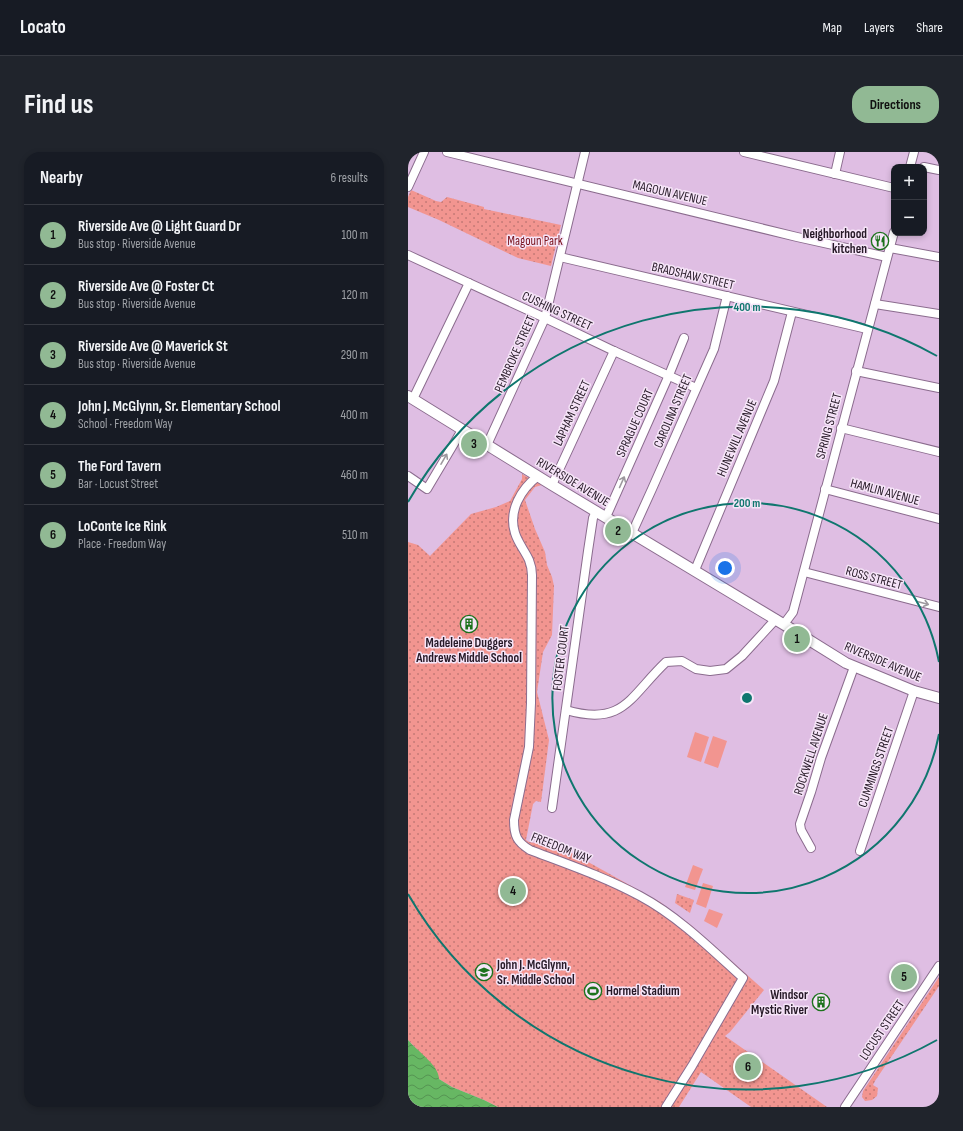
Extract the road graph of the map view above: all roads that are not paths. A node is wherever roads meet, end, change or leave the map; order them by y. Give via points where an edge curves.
1 (424, 152) edge
2 (446, 152) edge
3 (585, 152) edge
4 (744, 152) edge
5 (840, 152) edge
6 (914, 152) edge
7 (764, 154) edge
8 (911, 164) edge
9 (927, 168) edge
10 (939, 170) edge
11 (835, 174) junction
12 (578, 184) junction
13 (408, 187) edge
14 (891, 187) edge
15 (893, 236) edge
16 (890, 248) junction
17 (408, 255) edge
18 (560, 257) junction
19 (887, 257) junction
20 (939, 257) edge
21 (469, 283) junction
22 (727, 296) junction
23 (875, 304) junction
24 (792, 312) junction
25 (939, 314) edge
26 (545, 318) junction
27 (867, 329) junction
28 (684, 338) dead end
29 (614, 351) junction
30 (856, 371) junction
31 (669, 375) junction
32 (696, 388) junction
33 (939, 388) edge
34 (410, 397) edge
35 (841, 428) junction
36 (462, 430) junction
37 (487, 445) junction
38 (939, 452) edge
39 (408, 476) edge
40 (538, 476) junction
41 (552, 485) junction
42 (825, 489) junction
43 (596, 511) junction
44 (606, 517) junction
45 (939, 519) edge
46 (632, 533) junction
47 (694, 570) junction
48 (804, 572) junction
49 (939, 607) edge
50 (780, 622) junction
51 (854, 667) junction
52 (914, 691) junction
53 (939, 698) edge
54 (566, 710) junction
55 (552, 808) dead end
56 (811, 848) dead end
57 (860, 852) dead end
58 (939, 966) edge
59 (666, 1107) edge
60 (845, 1107) edge

1 - 13 street
2 - 12 street, MAGOUN AVENUE
3 - 12 street, PEMBROKE STREET
4 - 7 street
5 - 11 street
6 - 8 street
7 - 11 street
9 - 10 street
11 - 14 street
12 - 18 street, PEMBROKE STREET
12 - 19 street, MAGOUN AVENUE
15 - 16 street, SPRING STREET
16 - 19 street, SPRING STREET
16 - 20 street
17 - 21 street, CUSHING STREET
18 - 22 street, BRADSHAW STREET
18 - 26 street, PEMBROKE STREET
19 - 23 street, SPRING STREET
21 - 26 street, CUSHING STREET
21 - 34 street
22 - 24 street, BRADSHAW STREET
22 - 32 street, CAROLINA STREET via 716,342
23 - 25 street
23 - 27 street, SPRING STREET
24 - 27 street, BRADSHAW STREET
24 - 47 street, HUNEWILL AVENUE via 774,381
26 - 29 street, CUSHING STREET
26 - 37 street, PEMBROKE STREET
27 - 30 street, SPRING STREET
28 - 31 street, SPRAGUE COURT
29 - 31 street, CUSHING STREET
29 - 41 street, LAPHAM STREET
30 - 33 street
30 - 35 street, SPRING STREET
31 - 32 street, CUSHING STREET
44 -> 31 street, SPRAGUE COURT
32 - 46 street, CAROLINA STREET
34 - 36 main road, RIVERSIDE AVENUE
35 - 38 street
35 - 42 street, SPRING STREET
36 - 37 main road, RIVERSIDE AVENUE
39 -> 36 street via 427,489
37 - 40 main road, RIVERSIDE AVENUE
40 - 41 main road, RIVERSIDE AVENUE
40 - 59 street, FREEDOM WAY via 521,494 514,516 515,532 529,560 532,575 531,722 526,764 514,820 517,838 521,845 530,850 603,878 642,897 682,924 743,978
41 - 43 main road, RIVERSIDE AVENUE
42 - 45 street, HAMLIN AVENUE
42 - 48 street, SPRING STREET
43 - 44 main road, RIVERSIDE AVENUE
43 - 54 street, FOSTER COURT
44 - 46 main road, RIVERSIDE AVENUE
46 - 47 main road, RIVERSIDE AVENUE
47 - 50 main road, RIVERSIDE AVENUE
48 -> 49 street, ROSS STREET
48 - 50 street, SPRING STREET via 793,612
50 - 51 main road, RIVERSIDE AVENUE
50 - 54 street, SPRING STREET via 726,669 696,670 682,661 666,662 624,706 612,713 596,716
51 - 52 main road, RIVERSIDE AVENUE
51 - 56 street, ROCKWELL AVENUE via 800,824
52 - 53 main road, RIVERSIDE AVENUE
52 - 57 street, CUMMINGS STREET
54 - 55 street, FOSTER COURT
58 - 60 street, LOCUST STREET

